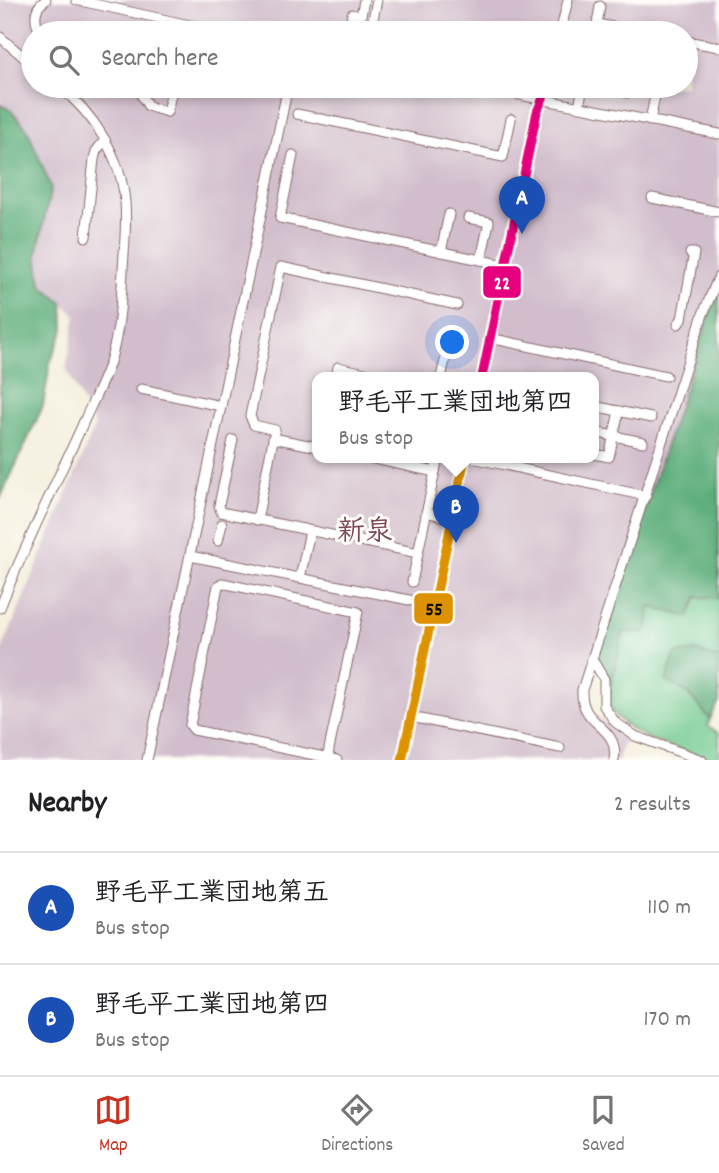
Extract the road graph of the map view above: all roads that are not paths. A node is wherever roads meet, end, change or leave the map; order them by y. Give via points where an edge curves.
1 (46, 0) edge
2 (76, 0) edge
3 (364, 0) edge
4 (377, 0) edge
5 (568, 0) edge
6 (600, 6) dead end
7 (36, 21) edge
8 (156, 21) edge
9 (351, 21) edge
10 (373, 21) edge
11 (563, 21) edge
12 (598, 21) edge
13 (0, 37) edge
14 (698, 43) edge
15 (719, 47) edge
16 (21, 55) edge
17 (72, 98) edge
18 (143, 98) edge
19 (170, 98) edge
20 (285, 98) edge
21 (536, 98) edge
22 (581, 98) edge
23 (654, 98) edge
24 (541, 99) junction
25 (579, 107) junction
26 (297, 114) dead end
27 (511, 119) dead end
28 (650, 121) junction
29 (719, 134) edge
30 (105, 140) junction
31 (293, 155) dead end
32 (652, 198) dead end
33 (719, 212) edge
34 (449, 214) dead end
35 (468, 218) dead end
36 (86, 237) dead end
37 (441, 252) junction
38 (690, 253) dead end
39 (481, 260) junction
40 (505, 265) junction
41 (719, 276) edge
42 (457, 305) dead end
43 (678, 324) dead end
44 (490, 338) junction
45 (447, 352) dead end
46 (337, 372) edge
47 (360, 372) edge
48 (442, 372) edge
49 (483, 372) edge
50 (666, 376) dead end
51 (141, 389) dead end
52 (221, 406) junction
53 (599, 407) edge
54 (619, 411) junction
55 (651, 418) dead end
56 (599, 433) edge
57 (614, 436) junction
58 (273, 438) junction
59 (233, 440) dead end
60 (643, 442) dead end
61 (312, 446) edge
62 (599, 455) edge
63 (393, 463) edge
64 (437, 463) edge
65 (466, 463) edge
66 (495, 463) edge
67 (435, 472) junction
68 (646, 496) junction
69 (426, 512) junction
70 (453, 519) junction
71 (257, 520) junction
72 (222, 524) dead end
73 (310, 531) junction
74 (218, 541) dead end
75 (418, 553) junction
76 (190, 556) junction
77 (300, 578) junction
78 (412, 582) dead end
79 (434, 605) junction
80 (0, 608) edge
81 (592, 659) junction
82 (411, 717) junction
83 (560, 748) dead end
84 (332, 759) edge
85 (147, 760) edge
86 (402, 760) edge
87 (614, 760) edge
88 (702, 760) edge

1 - 7 street via 36,10
2 - 8 street
3 - 9 street via 361,16 352,14
4 - 10 street
5 - 11 street
6 - 12 street
13 - 16 street
14 - 15 street
17 - 30 street
18 - 19 street via 148,106 167,112
20 - 52 street
21 - 24 street
22 - 25 street
23 - 28 street
24 - 25 street
24 - 40 street
25 - 28 street
26 - 27 street via 503,157
28 - 29 street
30 - 36 street via 94,159
30 - 80 street via 125,200 116,341
31 - 37 street via 280,218
32 - 33 street
34 - 37 street
35 - 39 street via 489,222
37 - 39 street
38 - 43 street via 694,253
39 - 40 street
40 - 44 street
41 - 68 street
42 - 58 street via 281,267 250,416 254,425 275,430
44 - 49 street
44 - 50 street
45 - 48 street
46 - 47 street via 338,367
51 - 52 street
52 - 76 street
53 - 54 street
54 - 55 street
54 - 57 street
56 - 57 street
57 - 60 street
57 - 62 street via 609,457
58 - 61 street
58 - 71 street
59 - 71 street via 219,509
63 - 67 street
64 - 67 street
65 - 70 street
66 - 68 street
67 - 69 street
68 - 81 street
69 - 70 street
69 - 75 street
70 - 79 street
71 - 73 street
72 - 74 street
73 - 75 street
73 - 77 street
75 - 78 street
76 - 77 street
76 - 85 street
77 - 79 street
79 - 82 street
81 - 87 street via 581,704 609,734
81 - 88 street via 604,679 604,706 615,722 635,736
82 - 83 street
82 - 86 street
84 - 84 street via 358,612 222,583 190,725 194,730

